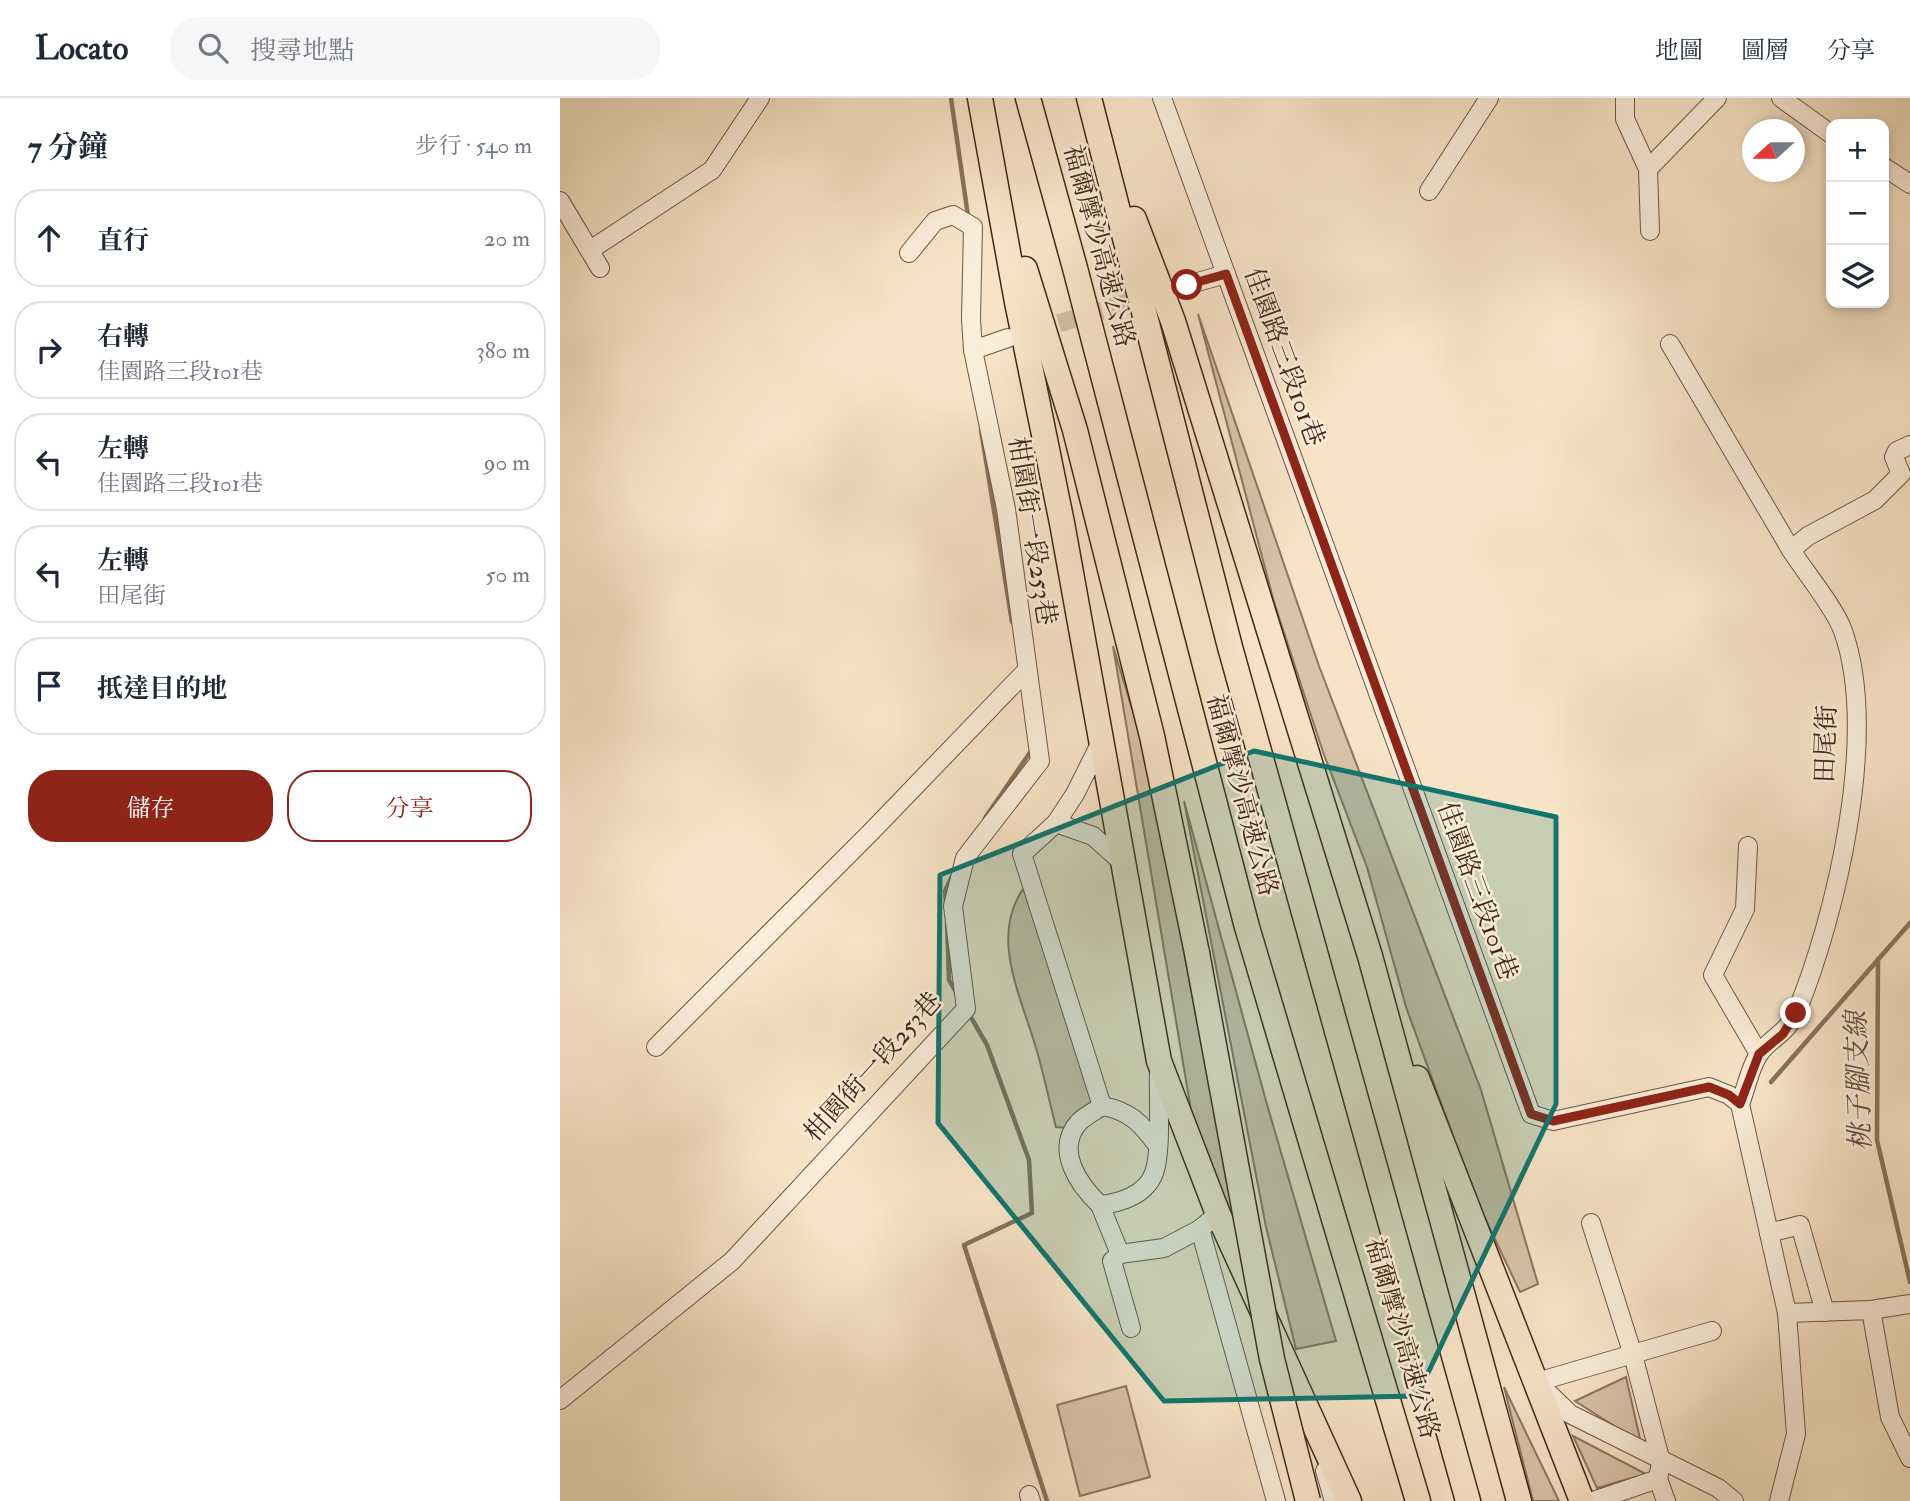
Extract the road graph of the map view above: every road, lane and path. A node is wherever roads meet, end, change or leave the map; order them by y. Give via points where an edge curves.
1 (760, 98) edge
2 (980, 98) edge
3 (1028, 98) edge
4 (1089, 98) edge
5 (1162, 98) edge
6 (1489, 98) edge
7 (1625, 98) edge
8 (1717, 98) edge
9 (1781, 98) edge
10 (1097, 124) junction
11 (985, 126) junction
12 (1826, 130) edge
13 (1648, 169) junction
14 (1889, 170) edge
15 (1910, 184) edge
16 (1429, 191) dead end
17 (560, 201) edge
18 (1650, 232) dead end
19 (590, 250) junction
20 (909, 253) dead end
21 (600, 268) dead end
22 (1226, 274) junction
23 (1187, 285) tunnel mouth
24 (1009, 338) dead end
25 (1670, 344) dead end
26 (974, 350) junction
27 (1910, 445) edge
28 (1791, 550) junction
29 (1027, 670) junction
30 (1102, 740) junction
31 (1056, 823) junction
32 (1748, 846) dead end
33 (1123, 863) junction
34 (1370, 956) junction
35 (656, 1047) dead end
36 (1759, 1054) junction
37 (1159, 1061) junction
38 (1740, 1104) junction
39 (1102, 1106) junction
40 (1157, 1145) junction
41 (1100, 1205) junction
42 (1209, 1222) junction
43 (1591, 1223) dead end
44 (1769, 1233) junction
45 (1120, 1254) junction
46 (1910, 1304) edge
47 (1871, 1310) junction
48 (1825, 1312) junction
49 (1787, 1313) junction
50 (1131, 1328) dead end
51 (1712, 1331) dead end
52 (1633, 1355) junction
53 (1537, 1382) junction
54 (560, 1400) edge
55 (1306, 1402) junction
56 (1910, 1458) edge
57 (1660, 1470) junction
58 (1276, 1501) edge
59 (1308, 1501) edge
60 (1334, 1501) edge
61 (1349, 1501) edge
62 (1418, 1501) edge
63 (1468, 1501) edge
64 (1519, 1501) edge
65 (1582, 1501) edge
66 (1593, 1501) edge
67 (1666, 1501) edge
68 (1734, 1501) edge
69 (1779, 1501) edge

1 - 19 street via 712,170
2 - 11 highway
3 - 62 highway, 福爾摩沙高速公路 via 1247,927
4 - 10 highway, 福爾摩沙高速公路
5 - 22 street, 佳園路三段101巷
6 - 16 street
7 - 13 street via 1625,119
8 - 13 street
9 - 12 street
10 - 34 highway via 1173,321
10 - 63 highway, 福爾摩沙高速公路 via 1230,647
11 - 30 highway
11 - 59 highway, bridge via 1082,457 1152,736 1272,1359
13 - 18 street
14 - 15 street
17 - 19 street
19 - 21 street
20 - 26 street, 柑園街一段253巷 via 935,221 953,215 973,228
22 - 23 street
22 - 38 street, 佳園路三段101巷 via 1531,1114 1553,1121 1709,1087
24 - 26 street
25 - 28 street, 田尾街
26 - 29 street, 柑園街一段253巷 via 1006,509
27 - 28 street via 1897,450 1894,457 1901,474 1875,500
28 - 36 street, 田尾街 via 1842,630 1857,707 1849,824 1828,922 1796,1013 1783,1034
29 - 35 street
29 - 54 street, 柑園街一段253巷 via 1040,761 965,858 953,906 966,1009 732,1261
30 - 31 street
30 - 33 highway
31 - 33 street via 1093,836
31 - 39 street via 1022,854
32 - 36 street via 1745,909 1713,975
33 - 37 highway
34 - 53 highway
34 - 64 highway
36 - 38 street, 田尾街
37 - 40 street
37 - 42 highway
38 - 44 street
39 - 40 street via 1121,1110 1141,1122
39 - 41 street via 1079,1123 1069,1144 1071,1166 1083,1190
40 - 41 street via 1154,1173 1143,1188 1120,1203
41 - 45 street
42 - 45 street via 1164,1248
42 - 55 highway
42 - 58 street
43 - 52 street
44 - 48 street via 1800,1226
44 - 49 street
45 - 50 street via 1112,1261
46 - 47 street
47 - 48 street
47 - 56 street via 1890,1417
48 - 49 street
49 - 69 street via 1796,1434
51 - 52 street
52 - 53 street
52 - 57 street
53 - 57 street via 1570,1414
53 - 65 highway
55 - 60 street
55 - 61 highway
57 - 66 street
57 - 67 street
57 - 68 street via 1718,1488

